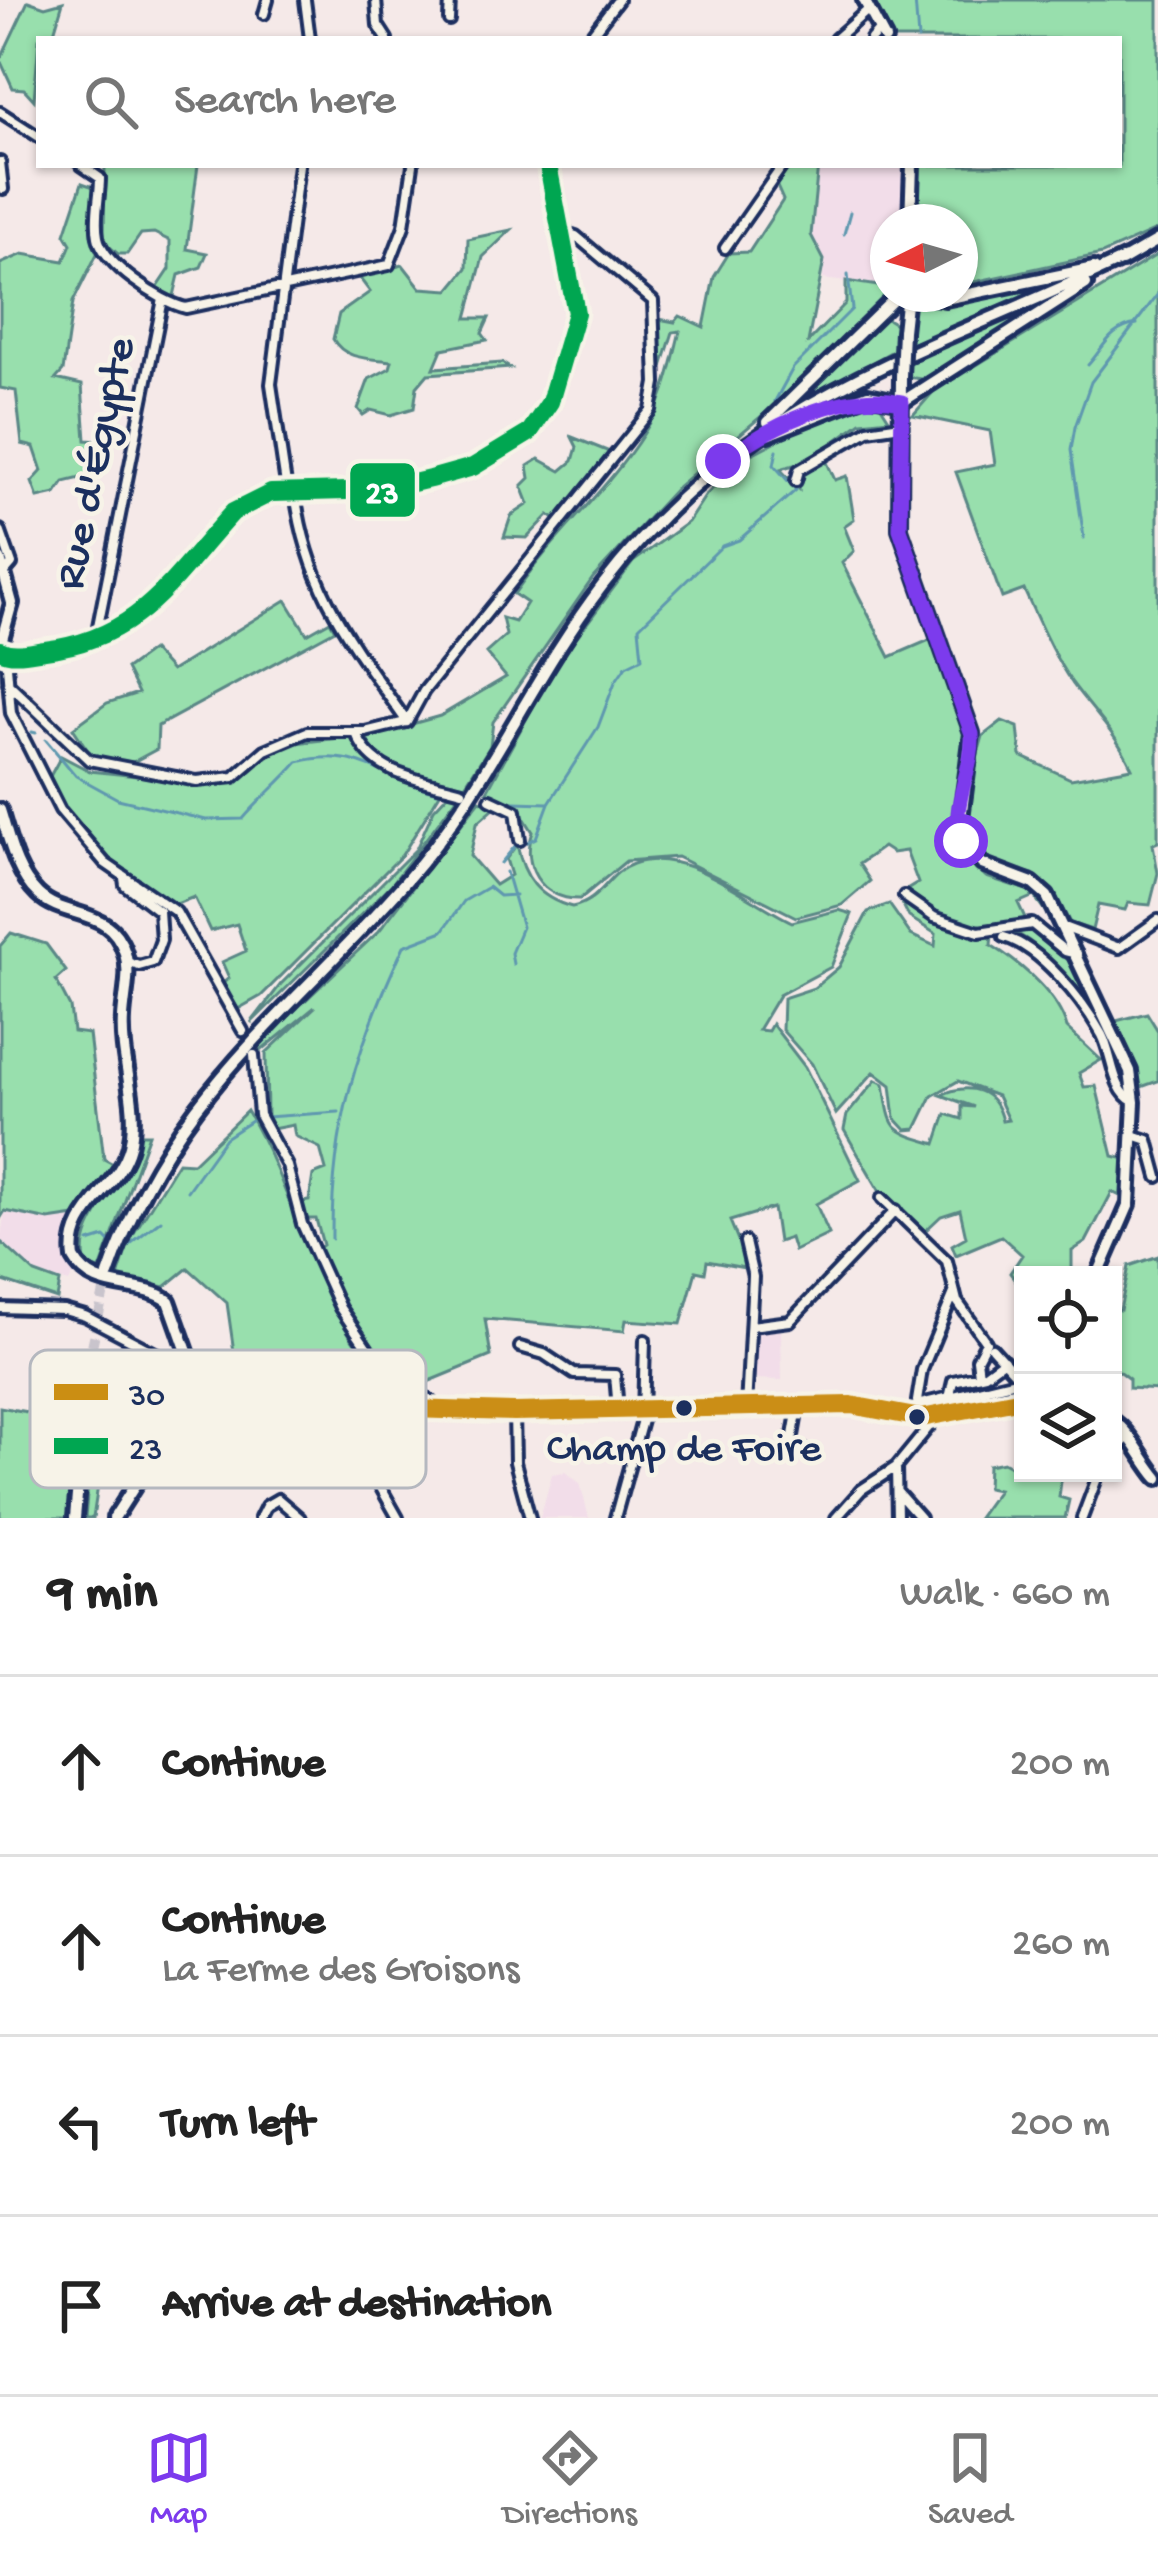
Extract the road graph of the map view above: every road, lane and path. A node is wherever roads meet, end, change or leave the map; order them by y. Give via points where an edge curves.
1 (268, 0) edge
2 (305, 0) edge
3 (376, 0) edge
4 (450, 0) edge
5 (618, 0) edge
6 (866, 4) edge
7 (264, 14) dead end
8 (449, 20) dead end
9 (310, 36) edge
10 (385, 36) edge
11 (590, 36) edge
12 (838, 36) edge
13 (879, 36) edge
14 (0, 112) edge
15 (36, 135) edge
16 (0, 162) edge
17 (85, 168) edge
18 (299, 168) edge
19 (413, 168) edge
20 (549, 168) edge
21 (781, 168) edge
22 (912, 168) edge
23 (3, 189) edge
24 (911, 204) edge
25 (561, 230) junction
26 (1158, 240) edge
27 (725, 248) dead end
28 (1126, 258) junction
29 (282, 290) junction
30 (978, 291) edge
31 (164, 298) junction
32 (882, 312) edge
33 (904, 312) edge
34 (878, 315) junction
35 (904, 327) junction
36 (901, 376) junction
37 (925, 386) junction
38 (902, 402) junction
39 (901, 425) junction
40 (745, 444) junction
41 (796, 481) dead end
42 (291, 491) junction
43 (0, 530) edge
44 (0, 559) edge
45 (5, 572) junction
46 (95, 641) junction
47 (2, 650) edge
48 (7, 682) junction
49 (407, 722) junction
50 (356, 733) junction
51 (462, 791) dead end
52 (490, 799) dead end
53 (0, 810) edge
54 (3, 828) edge
55 (520, 841) dead end
56 (124, 876) junction
57 (904, 896) dead end
58 (1158, 920) edge
59 (1066, 928) junction
60 (1004, 937) dead end
61 (1079, 953) junction
62 (127, 962) junction
63 (243, 1031) dead end
64 (254, 1055) dead end
65 (1134, 1102) junction
66 (1133, 1135) junction
67 (1158, 1177) edge
68 (882, 1198) dead end
69 (896, 1210) junction
70 (746, 1242) dead end
71 (1102, 1266) edge
72 (108, 1275) tunnel mouth
73 (954, 1293) junction
74 (0, 1308) edge
75 (751, 1327) junction
76 (645, 1340) dead end
77 (520, 1347) dead end
78 (992, 1348) dead end
79 (141, 1350) edge
80 (187, 1350) edge
81 (369, 1350) edge
82 (1004, 1360) junction
83 (1016, 1374) edge
84 (979, 1375) junction
85 (1014, 1382) edge
86 (950, 1394) junction
87 (426, 1397) edge
88 (1014, 1401) edge
89 (921, 1404) junction
90 (798, 1407) junction
91 (746, 1409) junction
92 (426, 1410) edge
93 (444, 1410) junction
94 (618, 1411) junction
95 (643, 1411) junction
96 (514, 1412) junction
97 (937, 1417) junction
98 (921, 1418) junction
99 (1122, 1428) edge
100 (1128, 1433) junction
101 (1122, 1441) edge
102 (803, 1449) dead end
103 (896, 1467) junction
104 (1158, 1478) edge
105 (1096, 1482) edge
106 (78, 1488) edge
107 (132, 1488) edge
108 (381, 1488) edge
109 (897, 1492) junction
110 (75, 1518) edge
111 (114, 1518) edge
112 (260, 1518) edge
113 (300, 1518) edge
114 (398, 1518) edge
115 (530, 1518) edge
116 (615, 1518) edge
117 (836, 1518) edge
118 (897, 1518) edge
119 (920, 1518) edge
120 (1082, 1518) edge

1 - 7 street
2 - 9 street
3 - 10 street
4 - 8 street
5 - 11 street
6 - 12 street
6 - 13 main road
14 - 15 street
16 - 23 street
17 - 31 street via 100,178 98,241
18 - 29 street
19 - 29 street via 389,265
20 - 25 street
21 - 27 street
22 - 24 main road
25 - 42 street via 576,301 573,335 550,402 529,433 473,467 430,479 384,490
25 - 49 street via 653,302 651,410
26 - 28 main road
28 - 30 main road
28 - 37 main road
28 - 40 main road via 861,373
29 - 31 street via 186,308
29 - 42 street via 272,384
31 - 46 street, Rue d'Égypte
32 - 34 main road
33 - 35 main road
34 - 35 main road
34 - 40 main road
35 - 36 main road, bridge
36 - 37 main road
36 - 38 main road
37 - 38 main road
38 - 39 main road
38 - 40 main road via 868,395 844,401
39 - 41 street via 868,430 799,470
39 - 59 main road via 900,529 972,734 957,819 961,841 982,864 1040,889
40 - 72 main road via 604,583 430,854 201,1097 161,1158
42 - 46 street via 233,512 140,614
42 - 49 street via 325,602
43 - 45 street via 12,563
44 - 45 main road
45 - 47 main road via 11,619
46 - 47 street
47 - 48 street
48 - 50 street via 89,760 197,781 234,777 265,750 307,732
48 - 56 street via 11,712 43,782
49 - 50 street
50 - 51 street via 387,770
52 - 55 street via 516,811
53 - 54 main road
54 - 62 main road via 40,896 98,918 116,934
56 - 62 street via 160,911 153,962
56 - 63 street via 189,928
57 - 61 street via 964,928 999,933 1032,924
58 - 59 street via 1119,948
59 - 61 main road
60 - 65 street via 1031,949 1100,1032
61 - 65 main road via 1125,1057
62 - 80 main road via 131,1143 76,1226 74,1258 99,1281 169,1301
64 - 81 street via 259,1115 287,1166 302,1224 340,1308
65 - 66 main road
66 - 67 street via 1148,1140
66 - 71 main road via 1129,1204
68 - 69 street
69 - 73 street via 947,1261
69 - 75 street via 790,1321
70 - 75 street
73 - 84 street via 986,1342
73 - 89 street via 917,1390
74 - 79 street via 64,1310
75 - 91 street
76 - 95 street
77 - 94 street via 574,1374 615,1375
78 - 82 street
82 - 83 street
82 - 84 street
84 - 86 street via 953,1381
85 - 86 street
86 - 89 street
87 - 93 street
88 - 97 main road
89 - 98 street
90 - 91 main road
90 - 98 main road via 851,1405
90 - 102 street via 791,1448
91 - 95 main road
92 - 93 main road
93 - 96 main road
94 - 95 main road
94 - 96 main road
95 - 116 street
96 - 115 street via 514,1462
97 - 98 main road
97 - 103 street
99 - 100 main road
100 - 101 street
100 - 104 main road
103 - 109 street
103 - 117 street
105 - 120 street
106 - 110 main road
107 - 111 main road
108 - 114 street
109 - 118 street
109 - 119 street
112 - 113 street via 278,1499

